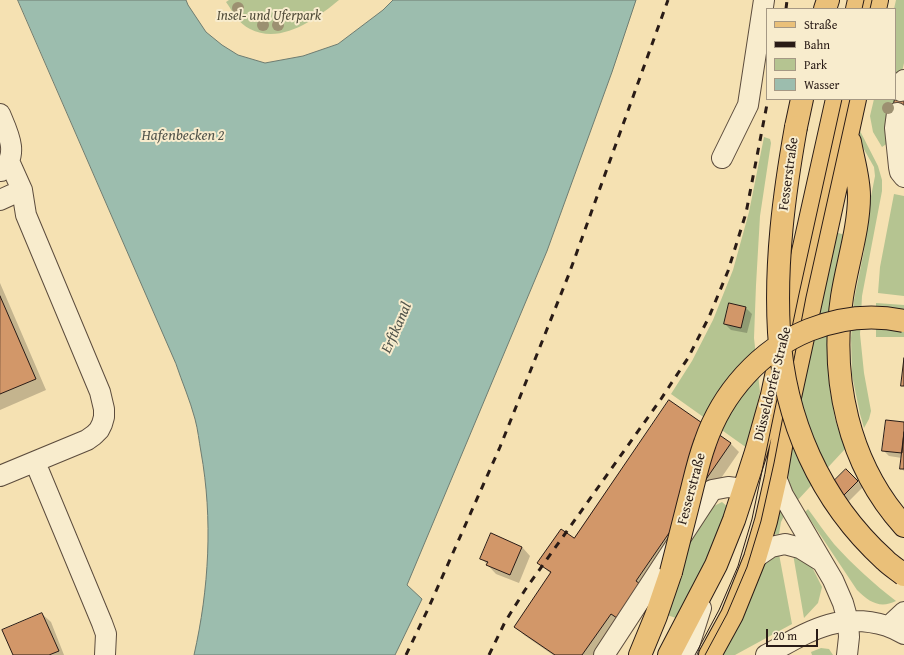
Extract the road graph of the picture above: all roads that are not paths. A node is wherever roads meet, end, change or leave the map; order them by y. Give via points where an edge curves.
1 (764, 0) edge
2 (802, 100) edge
3 (837, 100) edge
4 (856, 100) edge
5 (856, 100) edge
6 (0, 114) edge
7 (897, 114) dead end
8 (722, 158) dead end
9 (5, 166) edge
10 (904, 177) edge
11 (22, 190) junction
12 (0, 200) edge
13 (904, 321) edge
14 (35, 462) junction
15 (0, 476) edge
16 (776, 477) junction
17 (744, 489) junction
18 (904, 526) edge
19 (755, 558) junction
20 (822, 562) junction
21 (716, 565) junction
22 (904, 575) edge
23 (904, 612) edge
24 (896, 630) edge
25 (848, 638) edge
26 (105, 655) edge
27 (604, 655) edge
28 (640, 655) edge
29 (669, 655) edge
30 (686, 655) edge
31 (710, 655) edge
32 (766, 655) edge

1 - 8 street via 748,105
2 - 22 main road, Fesserstraße, bridge via 788,171 777,298 782,367 788,397 807,452 832,499 866,542
3 - 17 main road, Düsseldorfer Straße via 772,395
4 - 18 main road via 850,142 858,187 858,204 842,297 838,342 841,388 848,421 861,460 883,499
5 - 16 main road, Düsseldorfer Straße via 787,412
6 - 9 street via 12,150
7 - 10 street via 895,128 899,167
9 - 11 street
11 - 12 street
11 - 14 street via 26,215 96,383 104,409 102,424 94,435
13 - 28 main road, Fesserstraße, bridge via 848,319 796,335 754,365 735,386 718,413 705,442 671,572
14 - 15 street
14 - 26 street via 102,622 106,634
16 - 19 main road, Düsseldorfer Straße
16 - 20 street via 783,495
17 - 21 main road, Düsseldorfer Straße
17 - 27 street via 728,487 712,490
19 - 20 street via 771,547 785,544 800,548
19 - 31 main road, Düsseldorfer Straße via 732,615
20 - 25 street via 843,603
21 - 29 main road, Düsseldorfer Straße
21 - 30 street
23 - 24 street
24 - 25 street via 860,621
25 - 32 street via 832,623 815,629

